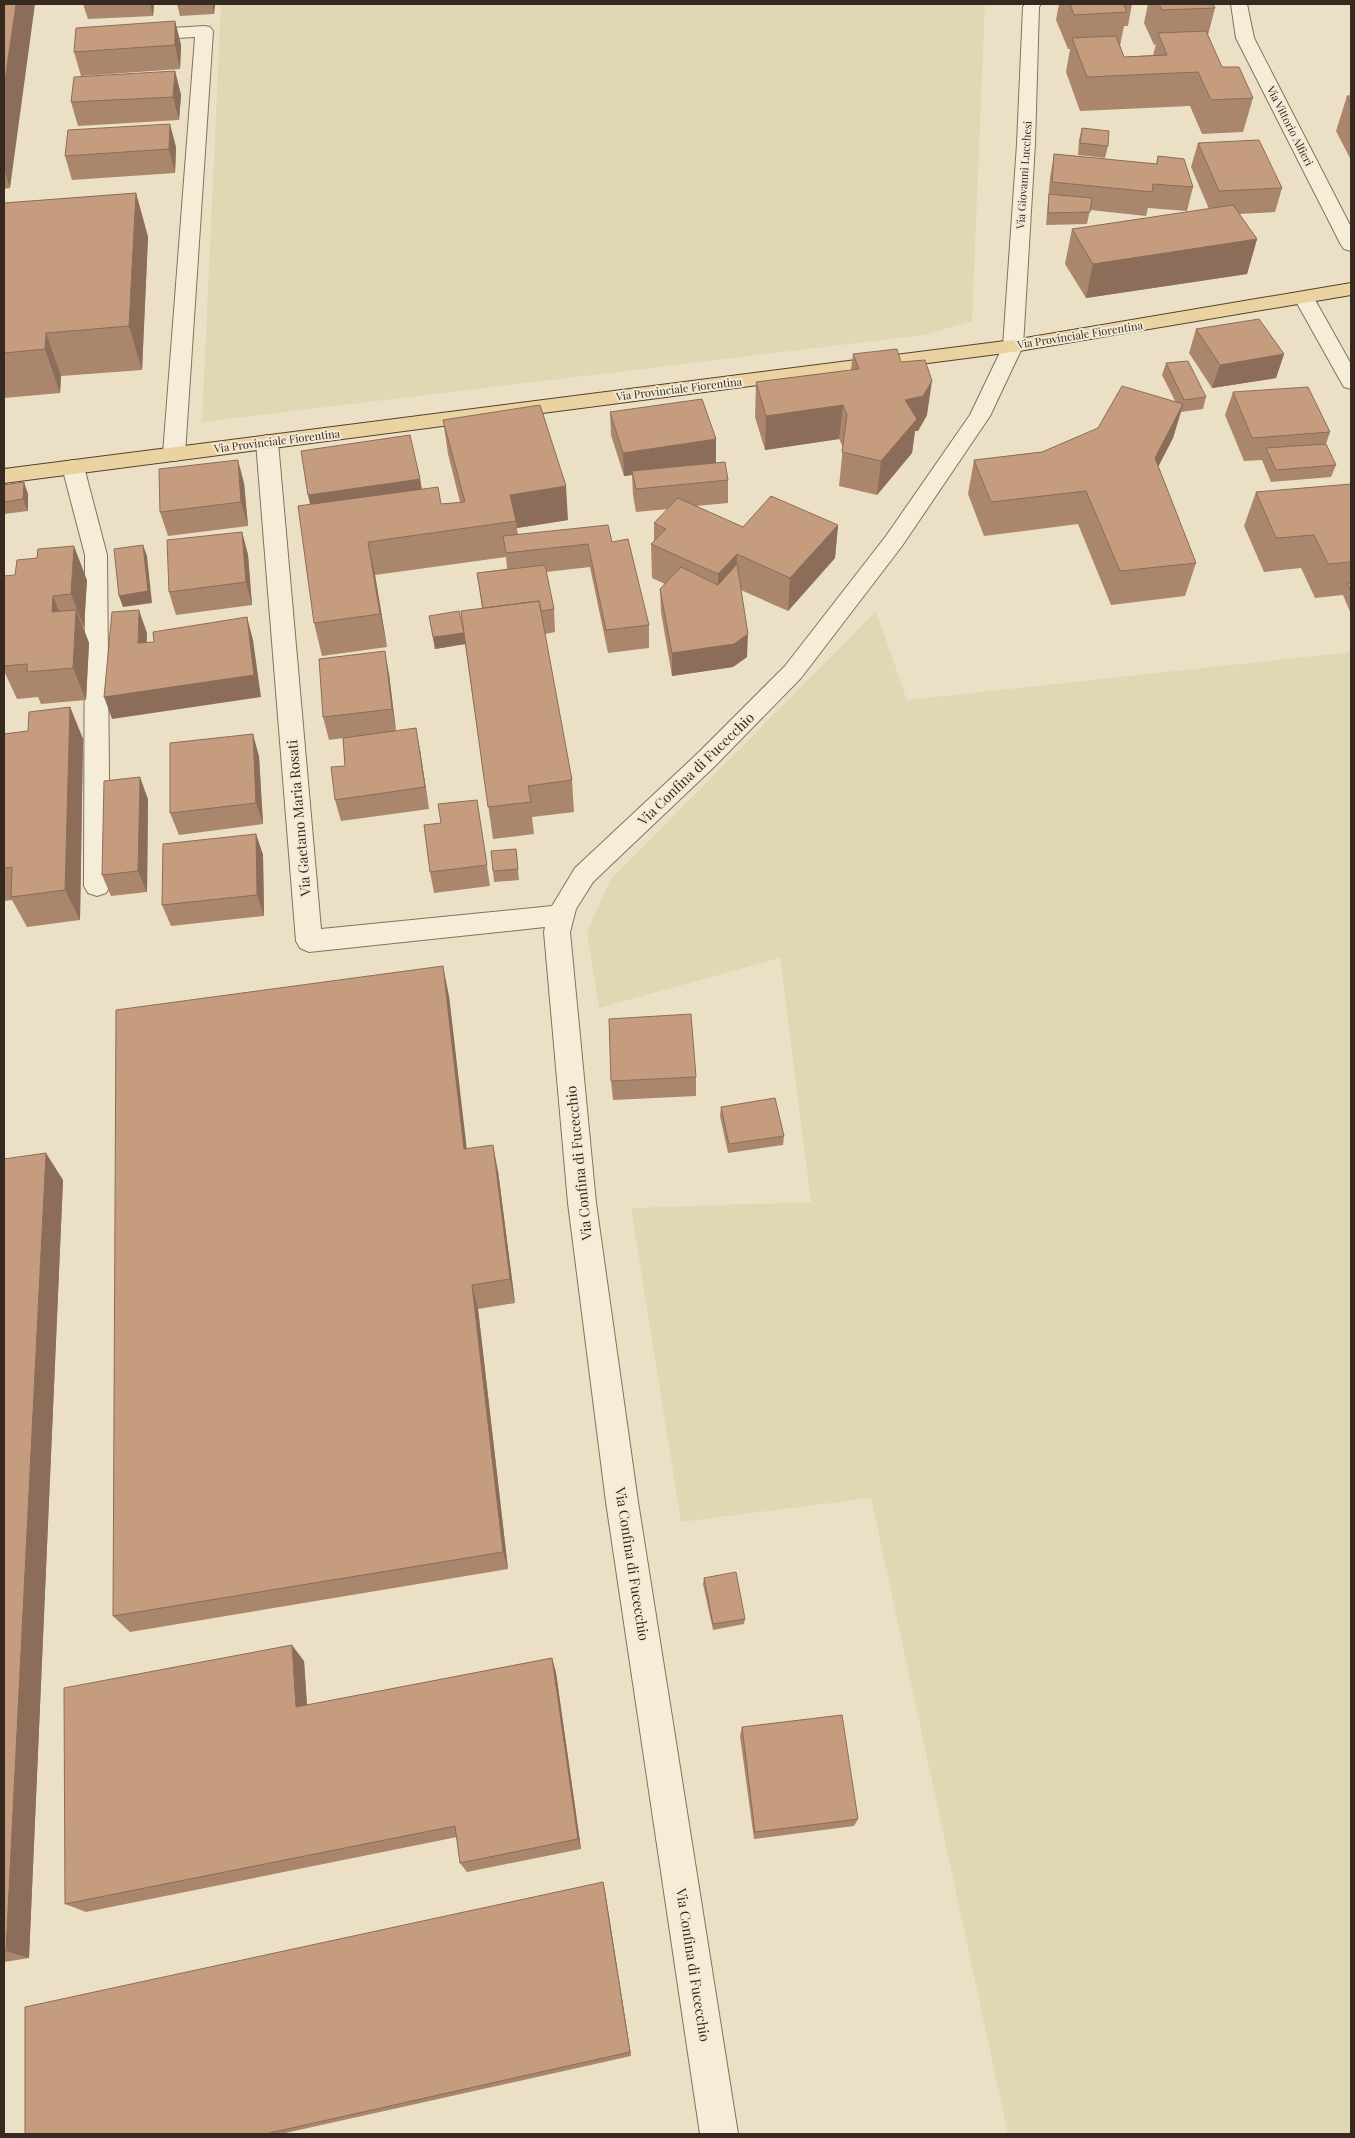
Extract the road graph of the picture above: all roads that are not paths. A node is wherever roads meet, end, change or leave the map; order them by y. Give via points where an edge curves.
1 (1033, 4) edge
2 (1238, 4) edge
3 (120, 36) edge
4 (1351, 245) edge
5 (1351, 289) edge
6 (1304, 298) junction
7 (1013, 346) junction
8 (1351, 382) edge
9 (267, 442) junction
10 (174, 454) junction
11 (73, 467) junction
12 (4, 476) edge
13 (97, 886) dead end
14 (561, 915) junction
15 (719, 2134) edge

1 - 7 street, Via Giovanni Lucchesi
2 - 4 street, Via Vittorio Alfieri via 1245,38
3 - 10 street via 204,31
5 - 6 main road, Via Provinciale Fiorentina
6 - 7 main road, Via Provinciale Fiorentina
6 - 8 street
7 - 9 main road, Via Provinciale Fiorentina
7 - 14 street, Via Confina di Fucecchio via 980,416 894,541 793,672 584,875
9 - 10 main road, Via Provinciale Fiorentina
9 - 14 street, Via Gaetano Maria Rosati via 309,941
10 - 11 main road, Via Provinciale Fiorentina
11 - 12 main road, Via Provinciale Fiorentina
11 - 13 street via 96,555
14 - 15 street, Via Confina di Fucecchio via 557,932 585,1222 622,1502

